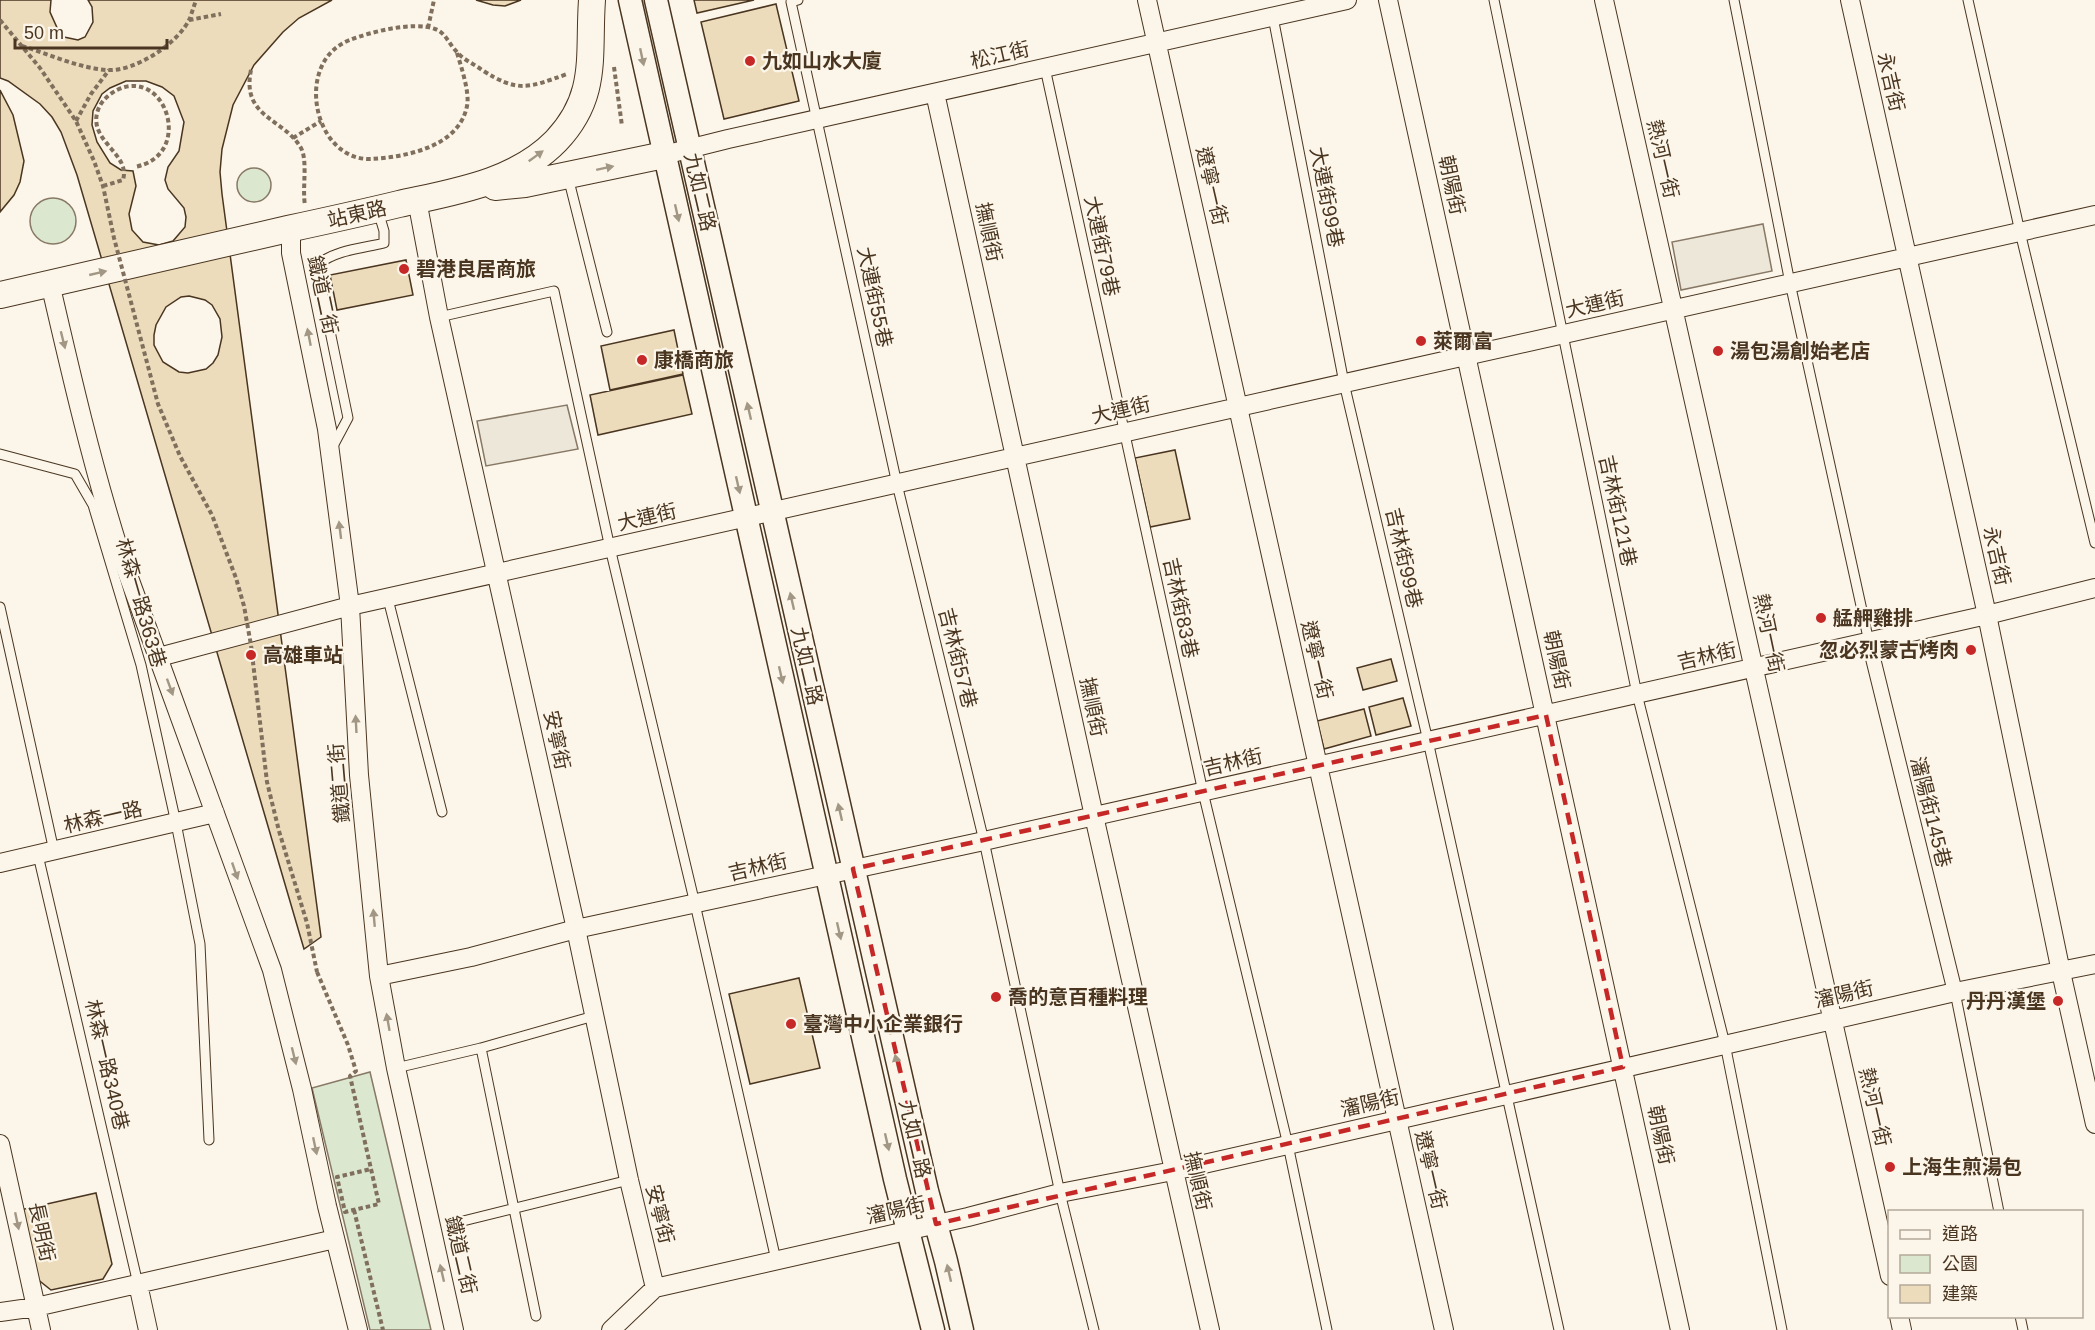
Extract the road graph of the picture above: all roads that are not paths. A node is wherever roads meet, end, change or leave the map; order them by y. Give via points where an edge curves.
1 (592, 0) edge
2 (630, 0) edge
3 (656, 0) edge
4 (798, 0) edge
5 (1147, 0) edge
6 (1347, 0) edge
7 (1388, 0) edge
8 (1494, 0) edge
9 (1604, 0) edge
10 (1734, 0) edge
11 (1850, 0) edge
12 (1968, 0) edge
13 (1273, 16) junction
14 (1157, 43) junction
15 (1046, 68) junction
16 (935, 93) junction
17 (818, 119) junction
18 (690, 149) junction
19 (664, 155) junction
20 (568, 175) junction
21 (465, 189) junction
22 (417, 200) junction
23 (378, 210) junction
24 (2095, 215) edge
25 (291, 229) junction
26 (2020, 232) junction
27 (1907, 257) junction
28 (1790, 283) junction
29 (50, 284) junction
30 (0, 295) edge
31 (1673, 310) junction
32 (439, 317) junction
33 (607, 332) dead end
34 (1563, 334) junction
35 (1467, 356) junction
36 (1344, 383) junction
37 (1238, 407) junction
38 (1124, 433) junction
39 (330, 453) junction
40 (0, 454) edge
41 (1015, 457) junction
42 (897, 484) junction
43 (772, 511) junction
44 (746, 517) junction
45 (2095, 543) edge
46 (610, 548) junction
47 (497, 574) junction
48 (2095, 588) edge
49 (388, 599) junction
50 (350, 606) junction
51 (0, 607) edge
52 (1987, 615) junction
53 (1869, 642) junction
54 (159, 657) junction
55 (1754, 668) junction
56 (1637, 694) junction
57 (1546, 715) junction
58 (1428, 741) junction
59 (1318, 766) junction
60 (1203, 792) junction
61 (442, 812) dead end
62 (215, 813) junction
63 (1094, 816) junction
64 (176, 823) junction
65 (984, 841) junction
66 (46, 853) junction
67 (0, 863) edge
68 (853, 869) junction
69 (826, 874) junction
70 (695, 904) junction
71 (576, 929) junction
72 (2095, 964) edge
73 (2061, 972) junction
74 (379, 976) junction
75 (1954, 992) junction
76 (594, 1016) junction
77 (1833, 1020) junction
78 (1725, 1044) junction
79 (481, 1048) junction
80 (1623, 1067) junction
81 (396, 1068) junction
82 (1506, 1095) junction
83 (1397, 1120) junction
84 (2095, 1124) edge
85 (209, 1140) dead end
86 (0, 1144) edge
87 (1288, 1145) junction
88 (1173, 1171) junction
89 (629, 1180) junction
90 (1060, 1193) junction
91 (514, 1208) junction
92 (1999, 1210) edge
93 (455, 1223) dead end
94 (936, 1224) junction
95 (909, 1230) junction
96 (336, 1239) junction
97 (776, 1260) junction
98 (1888, 1267) edge
99 (138, 1284) junction
100 (655, 1288) junction
101 (36, 1307) junction
102 (0, 1312) edge
103 (536, 1316) dead end
104 (41, 1330) edge
105 (148, 1330) edge
106 (358, 1330) edge
107 (454, 1330) edge
108 (611, 1330) edge
109 (933, 1330) edge
110 (962, 1330) edge
111 (1094, 1330) edge
112 (1210, 1330) edge
113 (1327, 1330) edge
114 (1444, 1330) edge
115 (1559, 1330) edge
116 (1680, 1330) edge
117 (1782, 1330) edge

21 -> 1 main road, 站東路 via 522,166 568,127 589,78
2 -> 19 street, 九如二路
3 - 18 street, 九如二路
4 - 17 lane, 大連街55巷 via 792,2
5 - 14 street, 遼寧一街
6 - 13 street, 松江街
7 - 35 street, 朝陽街
8 - 34 lane, 吉林街121巷
9 - 31 street, 熱河一街
10 - 28 lane
11 - 27 street, 永吉街
12 - 26 lane
13 - 14 street, 松江街
13 - 36 lane, 大連街99巷
14 - 15 street, 松江街
14 - 37 street, 遼寧一街
15 - 16 street, 松江街
15 - 38 lane, 大連街79巷
16 - 17 street, 松江街
16 - 41 street, 撫順街
17 - 18 street, 松江街
17 - 42 lane, 大連街55巷
18 - 19 street, 松江街
43 -> 18 street, 九如二路
20 -> 19 main road
19 -> 44 street, 九如二路
20 - 21 main road via 525,184
20 - 33 lane
21 - 22 main road, 站東路
22 - 23 main road, 站東路
22 - 32 street, 安寧街
23 - 25 main road, 站東路
23 - 39 lane via 384,243 319,264 348,418
24 - 26 street, 大連街
29 -> 25 main road, 站東路
39 -> 25 street, 鐵道二街 via 291,253
26 - 27 street, 大連街
26 - 45 lane
27 - 28 street, 大連街
27 - 52 street, 永吉街
28 - 31 street, 大連街
28 - 53 lane
29 - 30 main road, 站東路
29 -> 54 street via 103,500
31 - 34 street, 大連街
31 - 55 street, 熱河一街
32 - 46 lane via 554,291
32 - 47 street, 安寧街
34 - 35 street, 大連街
34 - 56 lane, 吉林街121巷
35 - 36 street, 大連街
35 - 57 street, 朝陽街
36 - 37 street, 大連街
36 - 58 lane, 吉林街99巷
37 - 38 street, 大連街
37 - 59 street, 遼寧一街
38 - 41 street, 大連街
38 - 60 lane, 吉林街83巷
50 -> 39 street, 鐵道二街
40 - 64 lane, 林森一路363巷 via 75,474 93,505 141,665
41 - 42 street, 大連街
41 - 63 street, 撫順街
42 - 43 street, 大連街
42 - 65 lane, 吉林街57巷
43 - 44 street, 大連街
68 -> 43 street, 九如二路
44 - 46 street, 大連街
44 -> 69 street, 九如二路
46 - 47 street, 大連街
46 - 70 lane
47 - 49 street, 大連街
47 - 71 street, 安寧街
48 - 52 street, 吉林街
49 - 50 street, 大連街
49 - 61 lane
50 - 54 street, 大連街
74 -> 50 street, 鐵道二街 via 359,775
51 - 66 lane, 林森一路340巷
52 - 53 street, 吉林街
52 - 73 street, 永吉街
53 - 55 street, 吉林街
53 - 75 street, 瀋陽街145巷
54 -> 62 street
55 - 56 street, 吉林街
55 - 77 street, 熱河一街
56 - 57 street, 吉林街
56 - 78 lane, 吉林街121巷
57 - 58 street, 吉林街
57 - 80 street, 朝陽街
58 - 59 street, 吉林街
58 - 82 lane, 吉林街99巷
59 - 60 street, 吉林街
59 - 83 street, 遼寧一街
60 - 63 street, 吉林街
60 - 87 lane, 吉林街83巷
62 - 64 street, 林森一路
62 -> 96 street via 272,970
63 - 65 street, 吉林街
63 - 88 street, 撫順街
64 - 66 street, 林森一路
64 - 85 lane, 林森一路363巷 via 200,944
65 - 68 street, 吉林街
65 - 90 lane, 吉林街57巷
66 - 67 street, 林森一路
66 - 99 lane, 林森一路340巷
68 - 69 street, 吉林街
94 -> 68 street, 九如二路
69 - 70 street, 吉林街
69 -> 95 street, 九如二路
70 - 71 street, 吉林街
70 - 97 lane
71 - 74 street, 吉林街
71 - 76 street, 安寧街
72 - 73 street, 瀋陽街
73 - 75 street, 瀋陽街
73 - 84 street, 永吉街
81 -> 74 street, 鐵道二街
75 - 77 street, 瀋陽街
75 - 92 lane
76 - 79 lane
76 - 89 street, 安寧街
77 - 78 street, 瀋陽街
77 - 98 street, 熱河一街
78 - 80 street, 瀋陽街
78 - 117 lane, 吉林街121巷
79 - 81 lane
79 - 91 lane
80 - 82 street, 瀋陽街
80 - 116 street, 朝陽街
107 -> 81 street, 鐵道二街
82 - 83 street, 瀋陽街
82 - 115 lane, 吉林街99巷
83 - 87 street, 瀋陽街
83 - 114 street, 遼寧一街
86 -> 101 street, 長明街
87 - 88 street, 瀋陽街
87 - 113 lane, 吉林街83巷
88 - 90 street, 瀋陽街
88 - 112 street, 撫順街
89 - 91 lane
89 - 100 street, 安寧街
90 - 94 street, 瀋陽街
90 - 111 lane, 吉林街57巷
91 - 93 lane
91 - 103 lane
94 - 95 street, 瀋陽街
110 -> 94 street, 九如二路
95 - 97 street, 瀋陽街
95 - 109 street, 九如二路
96 - 99 street
96 - 106 street
97 - 100 street, 瀋陽街
99 - 101 street
99 - 105 street
100 - 108 street
101 - 102 street
101 - 104 street, 長明街

